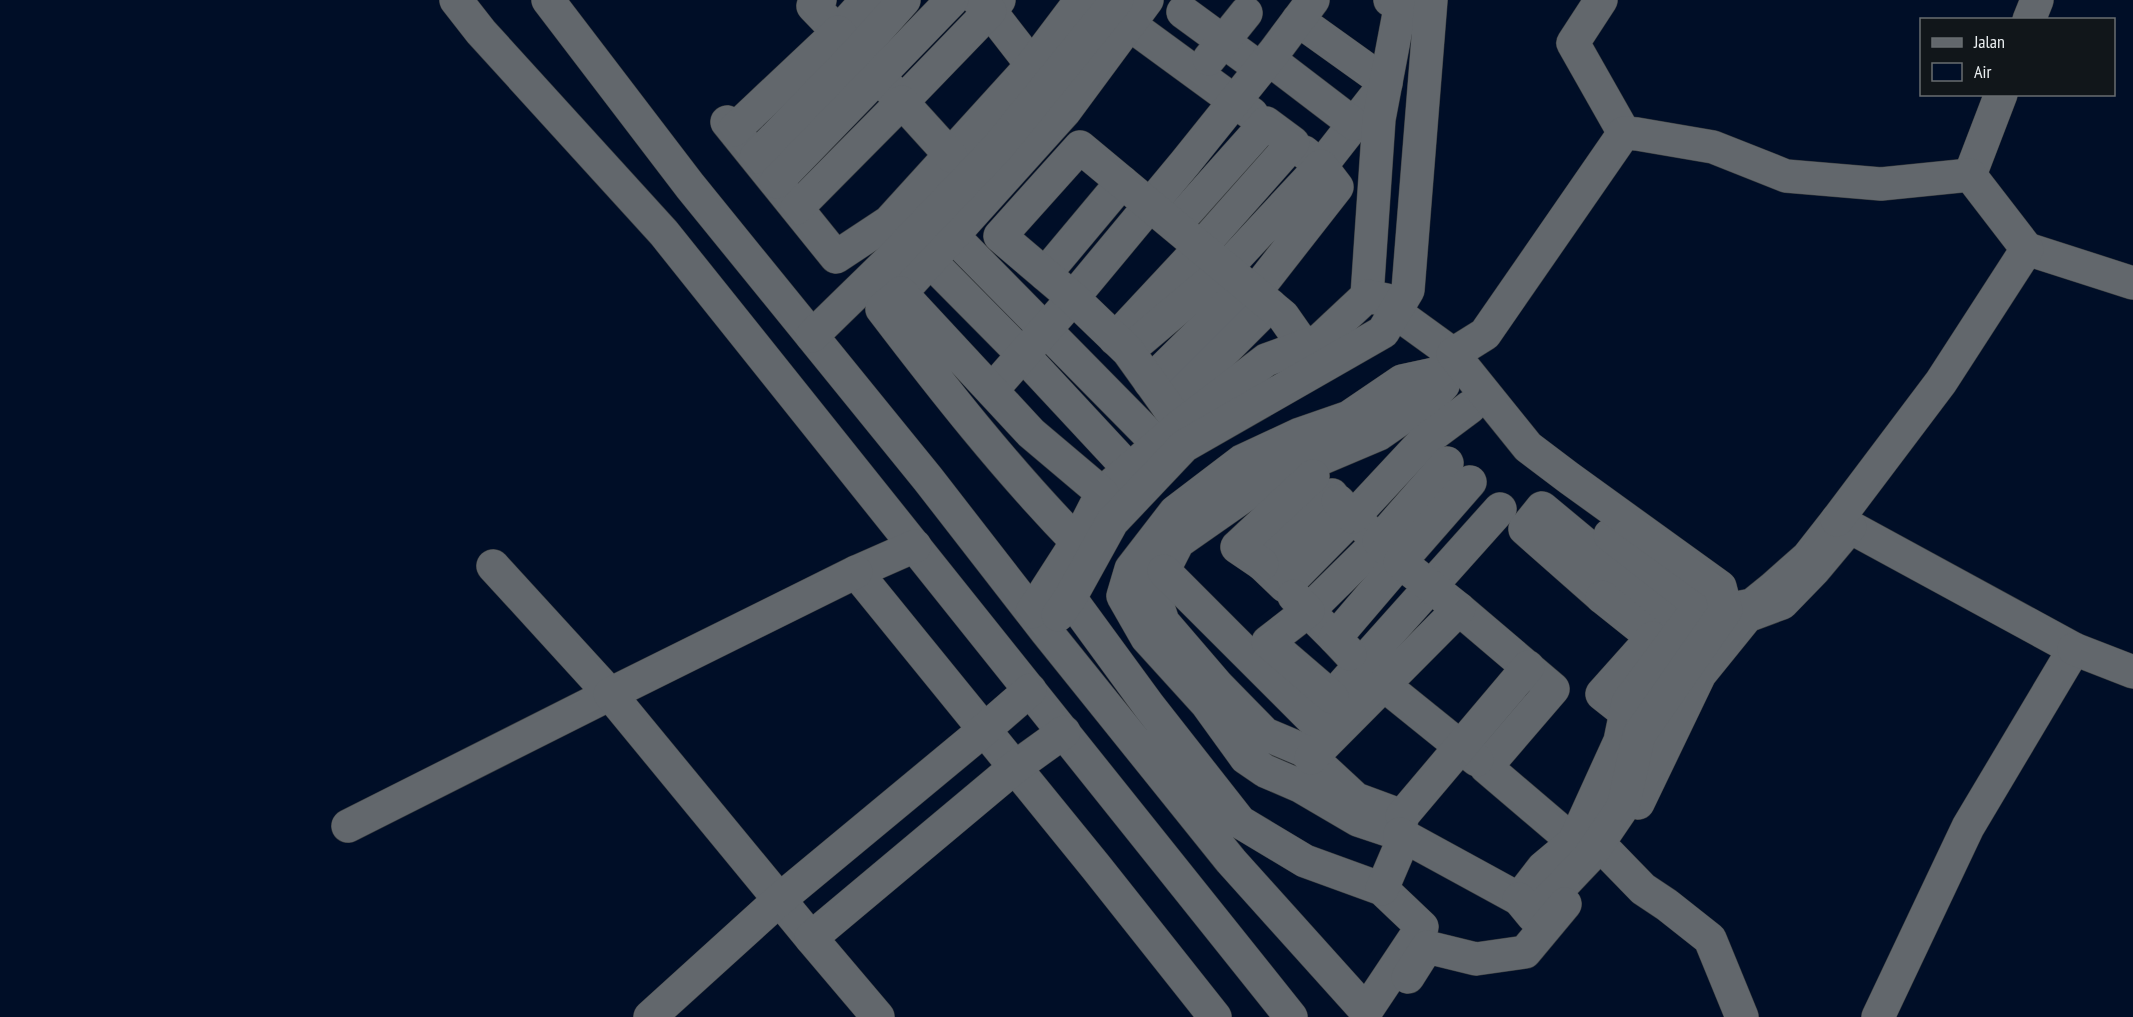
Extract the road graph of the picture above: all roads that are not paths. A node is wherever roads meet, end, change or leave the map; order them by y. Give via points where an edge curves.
1 (456, 0) edge
2 (548, 0) edge
3 (867, 0) edge
4 (904, 0) edge
5 (952, 0) edge
6 (1081, 0) edge
7 (1390, 0) edge
8 (1431, 0) edge
9 (1601, 0) edge
10 (2037, 0) edge
11 (814, 2) edge
12 (989, 4) edge
13 (1188, 6) edge
14 (1236, 7) edge
15 (1131, 8) edge
16 (2030, 18) edge
17 (1285, 37) edge
18 (1223, 42) junction
19 (1157, 45) junction
20 (858, 53) junction
21 (1032, 65) junction
22 (1197, 75) junction
23 (1386, 83) junction
24 (2000, 96) edge
25 (902, 102) junction
26 (1234, 102) junction
27 (1266, 123) junction
28 (1354, 123) junction
29 (1624, 134) junction
30 (1293, 143) junction
31 (951, 156) junction
32 (756, 157) junction
33 (1321, 166) junction
34 (1970, 175) junction
35 (776, 182) junction
36 (1122, 182) junction
37 (1150, 205) junction
38 (797, 208) junction
39 (1175, 225) junction
40 (953, 236) junction
41 (1201, 247) junction
42 (2027, 249) junction
43 (1045, 274) junction
44 (2133, 283) edge
45 (916, 285) junction
46 (1249, 288) junction
47 (1366, 296) junction
48 (1073, 298) junction
49 (1398, 307) junction
50 (1045, 329) junction
51 (812, 336) junction
52 (1121, 345) junction
53 (1304, 346) junction
54 (1023, 355) junction
55 (1443, 373) junction
56 (1096, 381) junction
57 (992, 390) junction
58 (1071, 406) junction
59 (1470, 407) junction
60 (1164, 415) junction
61 (1447, 462) junction
62 (1129, 469) junction
63 (1092, 485) junction
64 (1326, 489) junction
65 (1500, 508) junction
66 (1047, 511) junction
67 (1204, 524) junction
68 (1843, 524) junction
69 (1077, 542) junction
70 (915, 546) junction
71 (1390, 551) junction
72 (493, 566) dead end
73 (1261, 566) junction
74 (1164, 571) junction
75 (856, 572) junction
76 (1431, 586) junction
77 (1070, 598) junction
78 (1459, 609) junction
79 (1726, 610) junction
80 (1308, 611) junction
81 (1039, 622) junction
82 (1335, 638) junction
83 (1668, 638) junction
84 (2074, 649) junction
85 (1527, 667) junction
86 (2133, 672) edge
87 (1372, 675) junction
88 (1030, 690) junction
89 (610, 694) junction
90 (1332, 697) junction
91 (984, 730) junction
92 (1064, 732) junction
93 (1459, 747) junction
94 (1311, 758) junction
95 (1486, 767) junction
96 (1014, 768) junction
97 (1401, 825) junction
98 (348, 826) dead end
99 (1574, 842) junction
100 (1609, 854) junction
101 (1382, 889) junction
102 (779, 900) junction
103 (1526, 908) junction
104 (1422, 927) junction
105 (811, 938) junction
106 (1374, 1015) edge
107 (650, 1017) edge
108 (878, 1017) edge
109 (1215, 1017) edge
110 (1291, 1017) edge
111 (1742, 1017) edge
112 (1878, 1017) edge

1 - 70 lane via 664,233
2 - 51 lane via 690,186
3 - 20 lane
4 - 20 lane
5 - 20 lane
6 - 21 lane
7 - 23 lane via 1401,3
8 - 49 lane via 1408,290
9 - 29 lane via 1573,43
10 - 16 lane
11 - 20 lane
12 - 21 lane
12 - 25 lane
13 - 18 lane
13 - 19 lane
14 - 17 lane
14 - 18 lane
15 - 19 lane
15 - 40 lane via 1065,111
15 - 51 lane via 894,256
17 - 18 lane
17 - 23 lane
17 - 26 lane
17 - 28 lane
18 - 22 lane
19 - 22 lane
20 - 25 lane
20 - 32 lane
20 - 32 lane via 730,126
20 - 35 lane
21 - 31 lane
22 - 26 lane
23 - 28 lane
23 - 47 lane via 1379,119
24 - 34 lane
25 - 31 lane
25 - 38 lane
26 - 27 lane
26 - 37 lane
27 - 30 lane
27 - 39 lane
28 - 33 lane
29 - 34 lane via 1713,147 1786,176 1881,184
29 - 55 lane via 1485,334
30 - 33 lane
30 - 41 lane
31 - 38 lane via 889,222 836,257
32 - 35 lane
33 - 46 lane via 1337,187
34 - 42 lane
35 - 38 lane
36 - 37 lane
36 - 43 lane
36 - 43 lane via 1080,147 1000,236
37 - 39 lane
37 - 48 lane
39 - 41 lane
40 - 45 lane
40 - 50 lane
41 - 46 lane
41 - 52 lane
42 - 44 lane
42 - 68 lane
43 - 48 lane
45 - 54 lane
45 - 57 lane
45 - 66 lane via 882,309
46 - 52 lane
46 - 53 lane via 1283,316
46 - 60 lane
47 - 49 lane
47 - 53 lane via 1320,340
48 - 50 lane
48 - 52 lane
49 - 55 lane
49 - 77 lane via 1383,332 1184,446 1112,522
50 - 54 lane
50 - 56 lane
51 - 81 lane
52 - 60 lane
53 - 60 lane via 1266,360
54 - 57 lane
54 - 58 lane
55 - 59 lane
55 - 64 lane via 1431,398 1379,434
55 - 79 lane via 1528,447 1720,587
55 - 97 lane via 1402,381 1349,417 1242,461 1175,512 1131,569 1123,596 1147,638 1207,704 1246,758 1358,820
56 - 58 lane
56 - 60 lane
57 - 63 lane via 1031,433
58 - 62 lane
59 - 61 lane
59 - 83 lane via 1536,477 1700,605
60 - 62 lane
61 - 64 lane
61 - 65 lane
61 - 71 lane
62 - 63 lane
63 - 66 lane
63 - 69 lane
64 - 67 lane via 1261,484
64 - 71 lane
64 - 73 lane
64 - 73 lane
65 - 76 lane
65 - 83 lane via 1525,529 1542,508 1610,585
66 - 69 lane
67 - 73 lane
67 - 74 lane via 1178,542
68 - 79 lane via 1752,605
68 - 84 lane
68 - 100 lane via 1814,570 1782,603 1747,616 1700,674 1622,839
69 - 81 lane
70 - 75 lane
70 - 88 lane
71 - 76 lane
71 - 80 lane
71 - 82 lane
72 - 89 lane
73 - 80 lane
74 - 90 lane via 1312,719
74 - 94 lane via 1153,591 1163,622 1265,734 1303,750
75 - 89 lane
75 - 91 lane
76 - 78 lane
76 - 87 lane
77 - 81 lane
77 - 101 lane via 1240,822 1305,861
78 - 85 lane
78 - 87 lane
79 - 103 lane via 1639,735 1623,807 1589,857
80 - 82 lane
80 - 90 lane via 1268,642
81 - 106 lane via 1232,861
82 - 87 lane
83 - 99 lane via 1628,702 1620,741
84 - 86 lane
84 - 112 lane via 1968,828
85 - 93 lane
85 - 95 lane via 1553,689
87 - 90 lane
87 - 93 lane
87 - 94 lane
88 - 91 lane
88 - 92 lane
89 - 98 lane
89 - 102 lane
91 - 96 lane
91 - 102 lane
92 - 96 lane
92 - 110 lane
93 - 95 lane
93 - 97 lane
94 - 97 lane via 1356,799
95 - 99 lane
96 - 105 lane
96 - 109 lane
97 - 101 lane via 1400,847
97 - 103 lane
99 - 103 lane via 1543,868
100 - 106 lane via 1526,952 1476,959 1427,947
100 - 111 lane via 1642,889 1710,939
101 - 104 lane
102 - 105 lane
102 - 107 lane
103 - 104 lane via 1500,945 1472,949 1435,938
104 - 106 lane
105 - 108 lane

